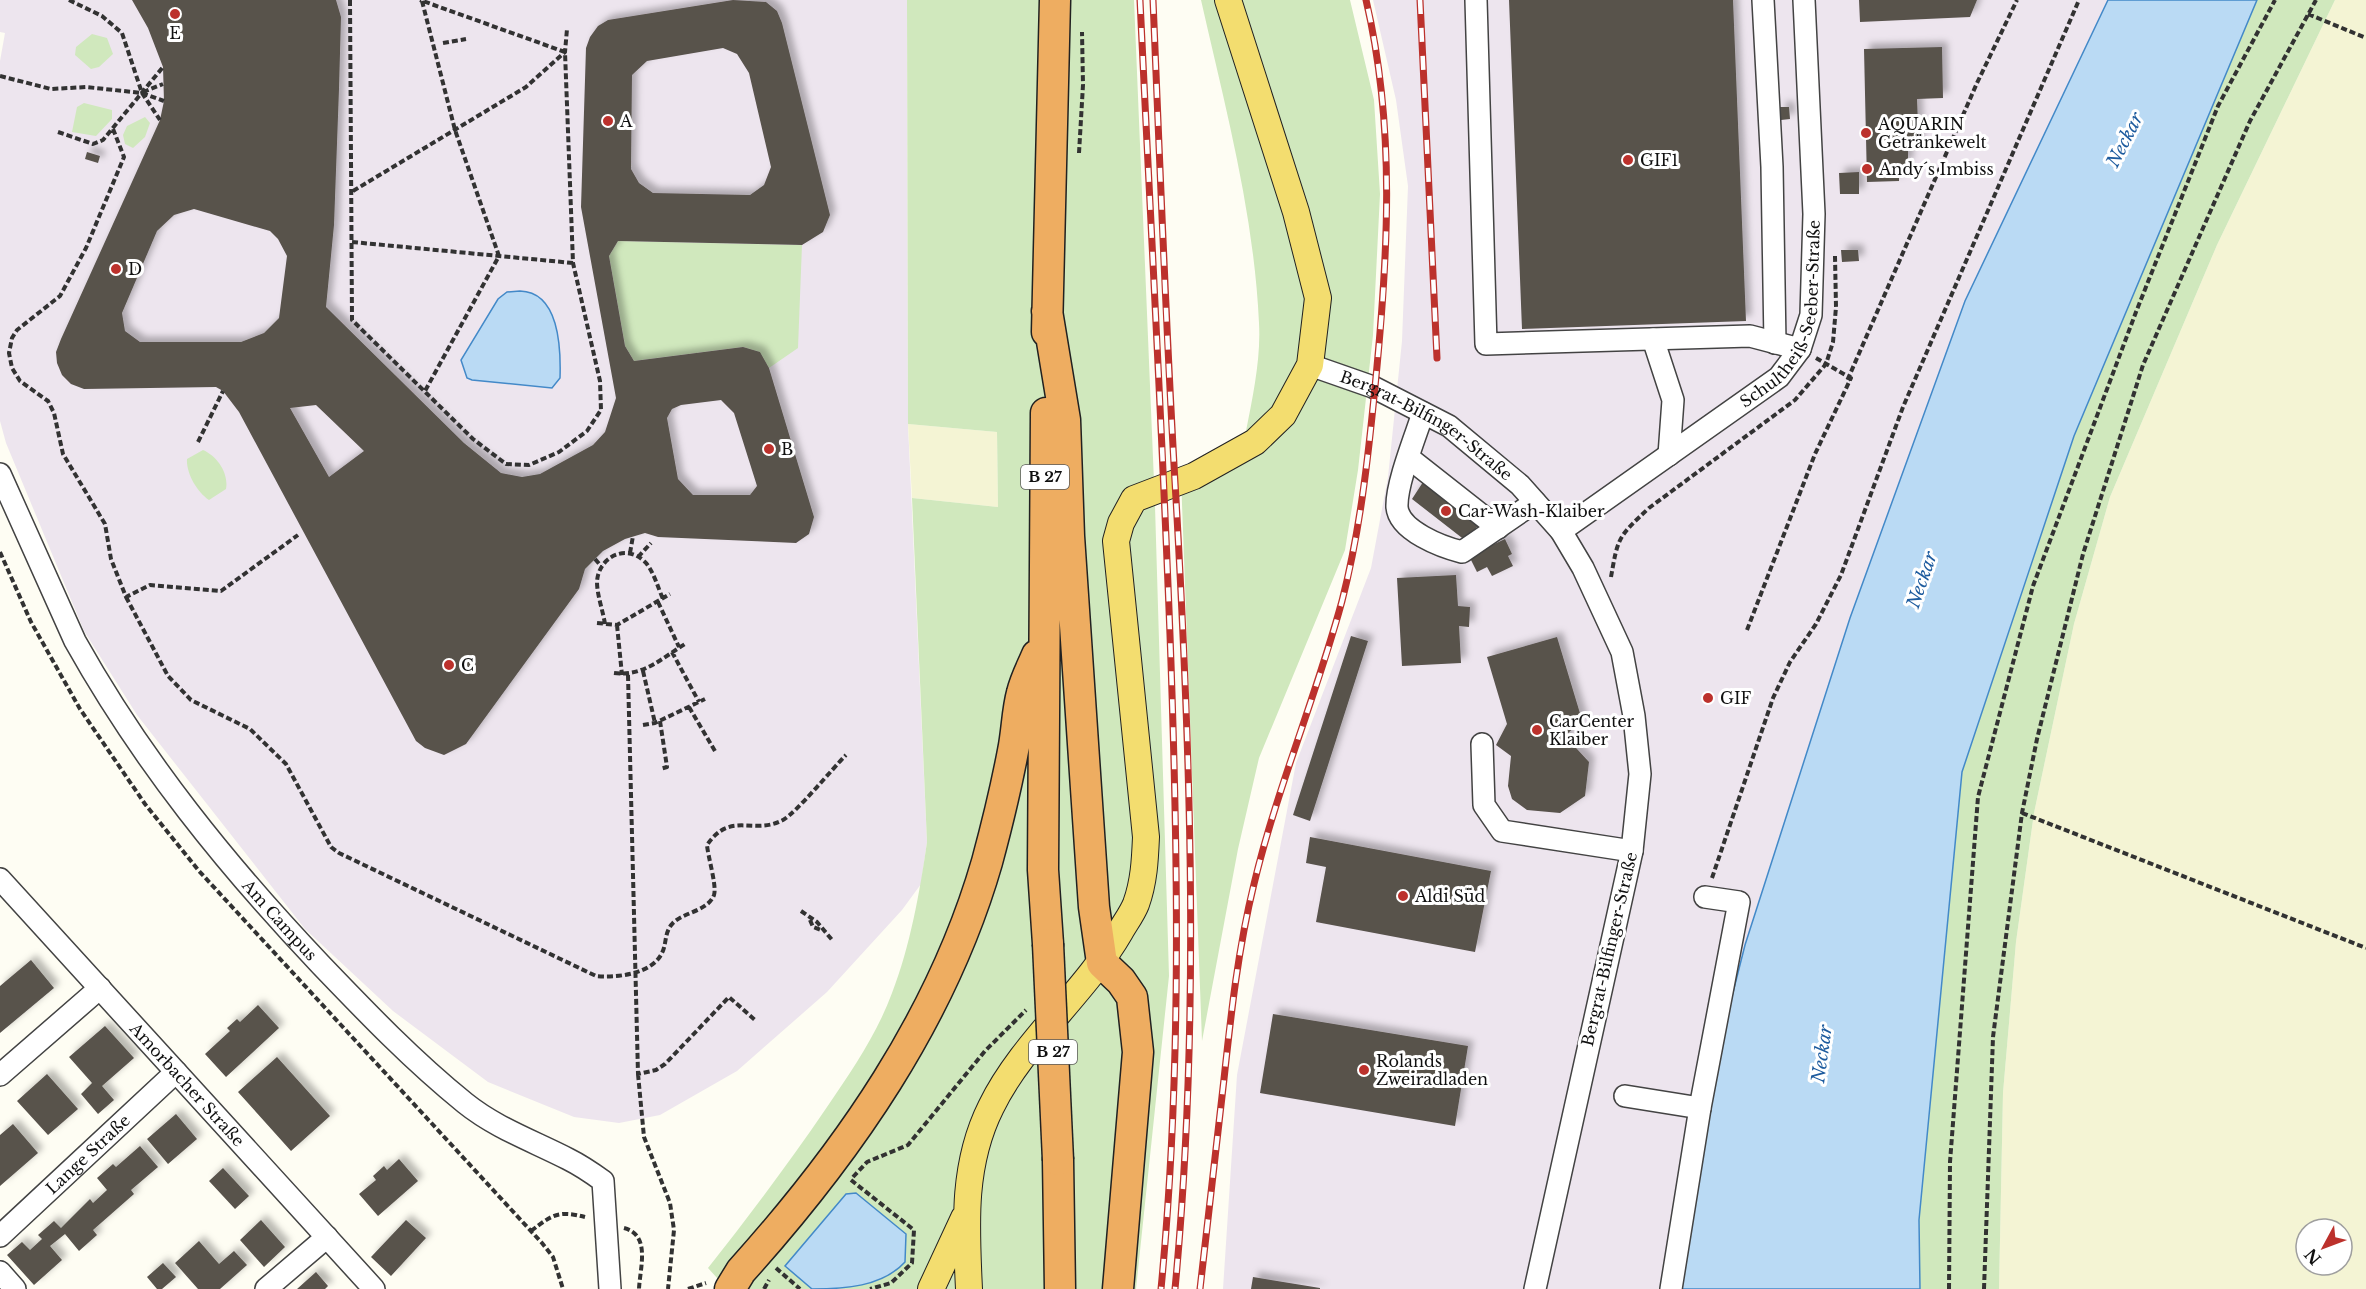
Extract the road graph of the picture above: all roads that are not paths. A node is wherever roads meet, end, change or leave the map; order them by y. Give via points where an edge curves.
1 (1055, 0) edge
2 (1228, 0) edge
3 (1476, 0) edge
4 (1763, 0) edge
5 (1803, 0) edge
6 (1047, 311) junction
7 (1653, 339) junction
8 (1775, 342) junction
9 (1800, 349) junction
10 (1310, 365) junction
11 (1423, 413) junction
12 (1669, 455) junction
13 (1409, 458) junction
14 (0, 474) edge
15 (1535, 502) junction
16 (1498, 528) junction
17 (1562, 531) junction
18 (1043, 642) junction
19 (1482, 744) dead end
20 (1632, 851) junction
21 (0, 879) edge
22 (1705, 897) road end
23 (1102, 963) junction
24 (100, 988) junction
25 (176, 1072) junction
26 (0, 1075) edge
27 (1625, 1096) dead end
28 (1700, 1108) junction
29 (965, 1215) junction
30 (0, 1236) edge
31 (327, 1237) junction
32 (0, 1272) edge
33 (15, 1289) edge
34 (266, 1289) edge
35 (374, 1289) edge
36 (610, 1289) edge
37 (729, 1289) edge
38 (931, 1289) edge
39 (969, 1289) edge
40 (1060, 1289) edge
41 (1118, 1289) edge
42 (1534, 1289) edge
43 (1671, 1289) edge

1 - 6 highway, B 27
2 - 10 main road via 1296,212 1317,298
3 - 7 street via 1486,344
4 - 8 street via 1772,166
5 - 9 street, Schultheiß-Seeber-Straße via 1814,214 1811,315
6 - 18 highway, B 27
6 - 23 highway via 1065,420 1094,907
7 - 8 street via 1750,336
7 - 12 street via 1673,400
8 - 9 street
9 - 12 street, Schultheiß-Seeber-Straße via 1779,377
10 - 11 street, Bergrat-Bilfinger-Straße via 1373,387
10 - 23 main road via 1283,415 1255,442 1194,476 1134,500 1121,523 1116,542 1146,837 1144,872 1136,906
11 - 13 street
11 - 15 street, Bergrat-Bilfinger-Straße via 1449,426 1482,452
12 - 17 street, Schultheiß-Seeber-Straße
13 - 16 street
13 - 16 street via 1397,507 1406,524 1437,546 1462,552
14 - 36 street, Am Campus via 61,610 123,722 181,805 264,904 385,1032 466,1104 497,1125 570,1159 603,1180
15 - 16 street
15 - 17 street, Bergrat-Bilfinger-Straße
17 - 20 street, Bergrat-Bilfinger-Straße via 1622,652 1640,774
18 - 37 highway via 1022,692 987,863 955,950 926,1013 861,1125
18 - 40 highway, B 27, bridge via 1043,870 1058,1160
19 - 20 street via 1484,805 1502,831
20 - 42 street, Bergrat-Bilfinger-Straße
21 - 24 street, Amorbacher Straße
22 - 28 street via 1739,902
23 - 29 main road via 1017,1065 991,1106 977,1141
23 - 41 highway via 1132,997 1137,1042
24 - 25 street, Amorbacher Straße
24 - 26 street
25 - 30 street, Lange Straße
25 - 31 street, Amorbacher Straße
27 - 28 street
28 - 43 street
29 - 38 main road
29 - 39 main road
31 - 34 street
31 - 35 street, Amorbacher Straße
32 - 33 street

